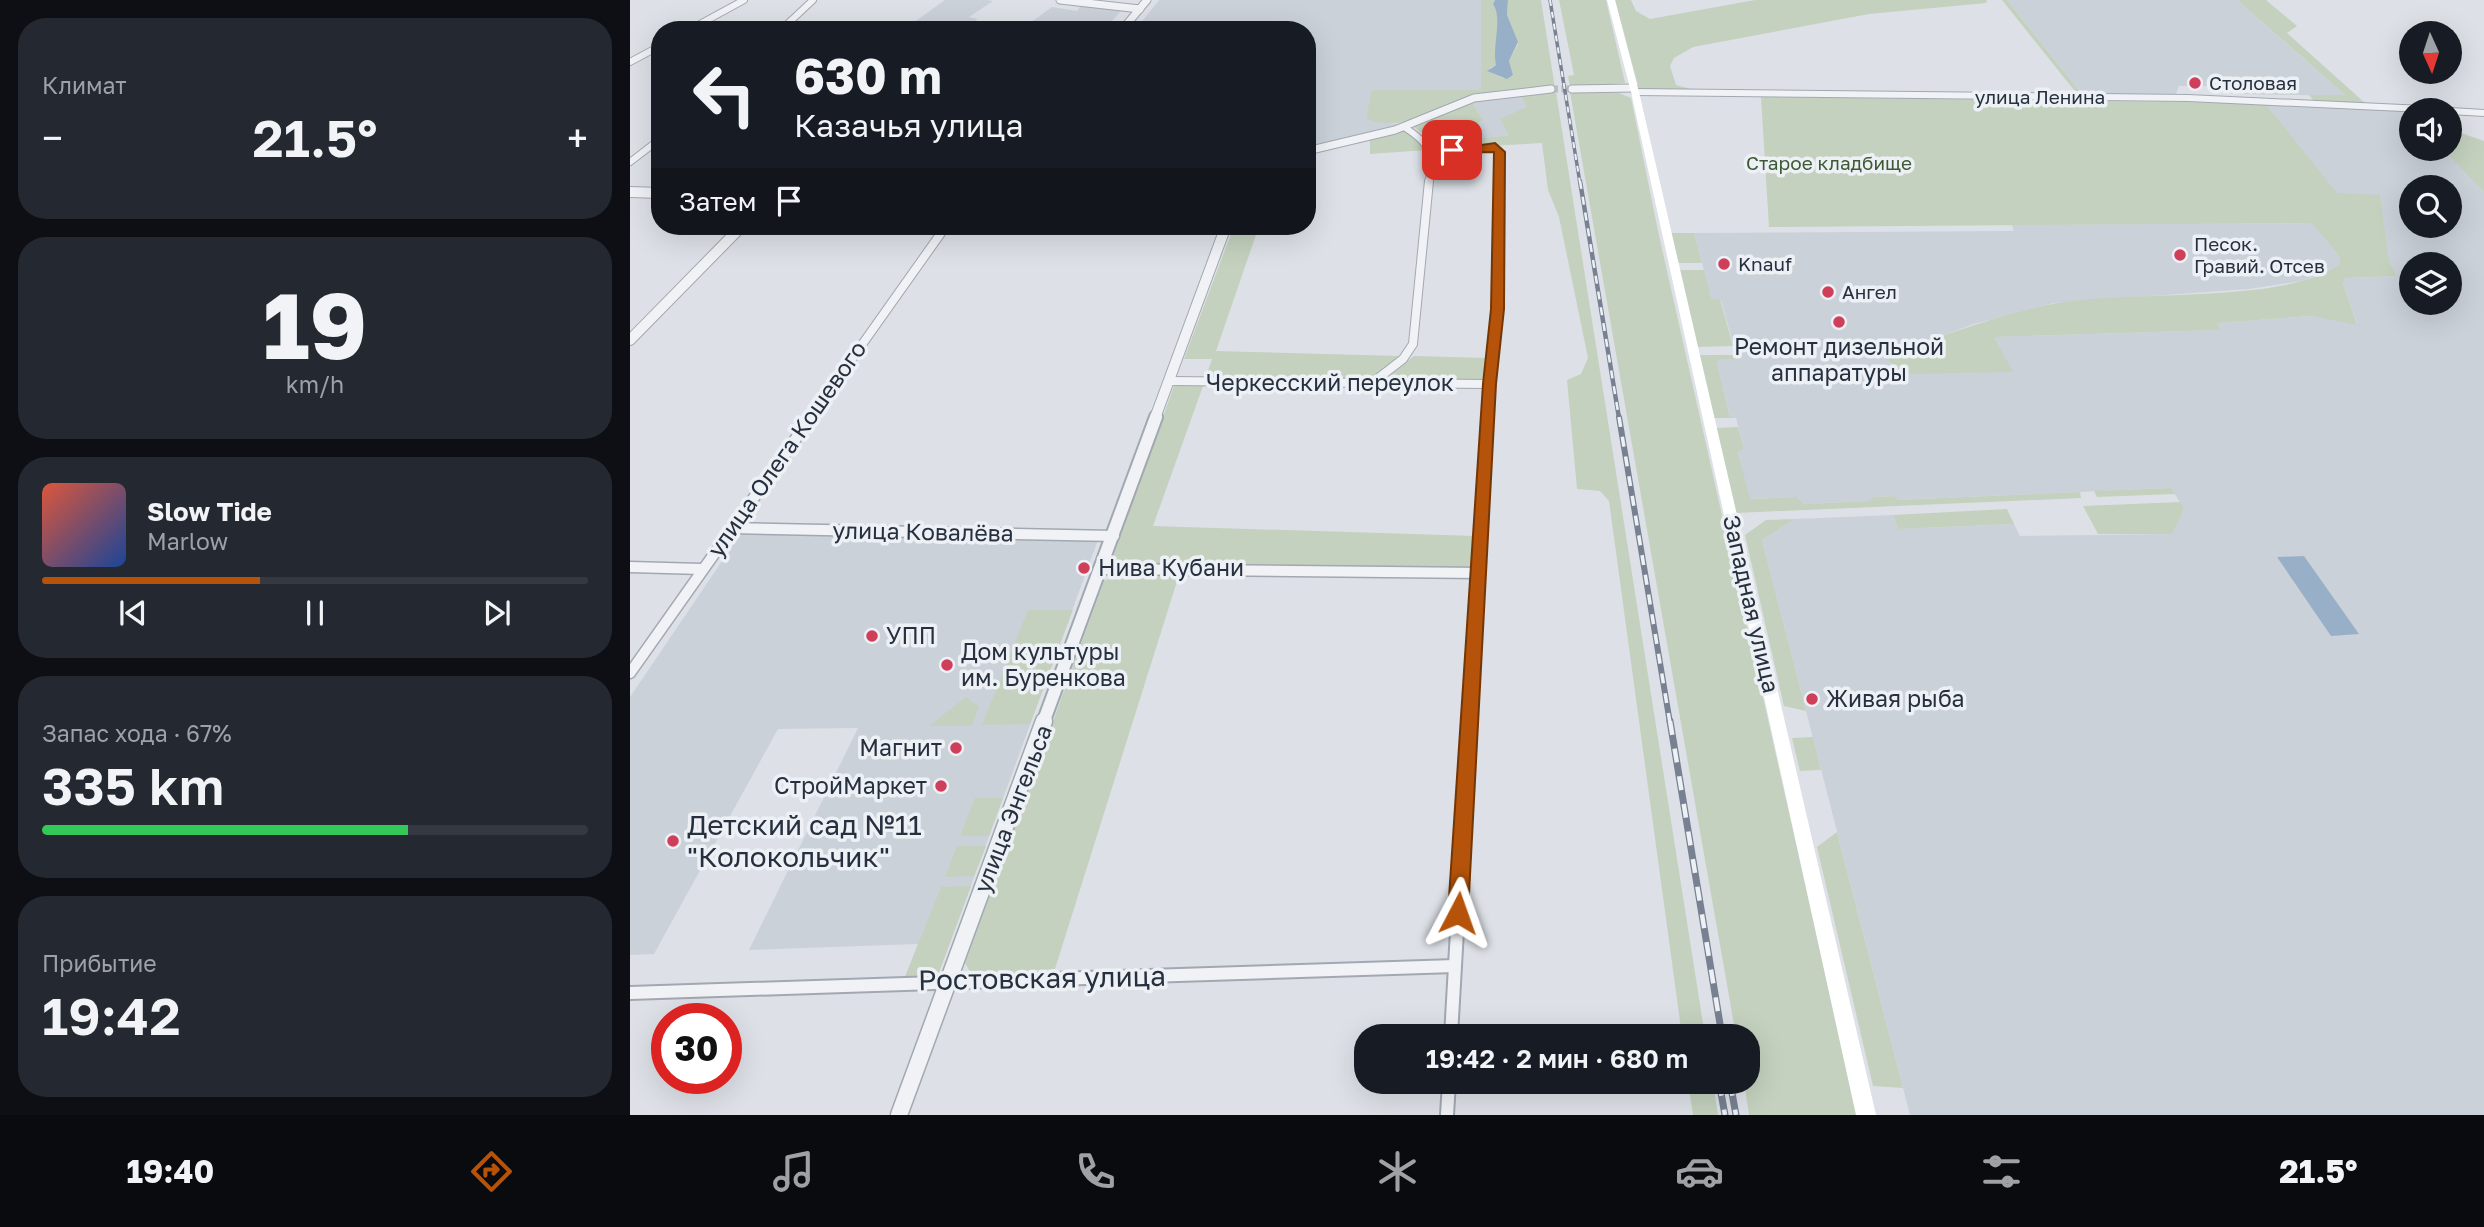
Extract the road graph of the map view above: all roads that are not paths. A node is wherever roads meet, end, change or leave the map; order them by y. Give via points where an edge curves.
1 (744, 0) edge
2 (813, 0) edge
3 (1060, 0) edge
4 (1147, 0) edge
5 (1611, 0) edge
6 (1140, 9) junction
7 (706, 21) edge
8 (791, 21) edge
9 (1130, 21) edge
10 (651, 51) edge
11 (630, 62) edge
12 (1551, 89) tunnel mouth
13 (1572, 89) tunnel mouth
14 (1634, 90) junction
15 (2399, 108) edge
16 (2462, 112) edge
17 (2484, 113) edge
18 (1404, 127) junction
19 (651, 146) edge
20 (1316, 149) edge
21 (1430, 151) junction
22 (630, 162) edge
23 (630, 192) edge
24 (651, 193) edge
25 (733, 235) edge
26 (940, 235) edge
27 (1223, 235) edge
28 (630, 340) edge
29 (1170, 382) junction
30 (1372, 383) junction
31 (1489, 384) junction
32 (732, 528) junction
33 (1114, 536) junction
34 (630, 567) edge
35 (702, 569) junction
36 (1102, 569) junction
37 (1480, 573) junction
38 (630, 673) edge
39 (1455, 966) junction
40 (949, 979) junction
41 (630, 993) edge
42 (1452, 1024) edge
43 (1448, 1094) edge
44 (899, 1115) edge
45 (1447, 1115) edge
46 (1866, 1115) edge

1 - 7 street
2 - 8 street
3 - 6 street
4 - 6 street
5 - 14 main road, Западная улица
6 - 9 street
10 - 11 street
12 - 18 street via 1467,100
13 - 14 street, улица Ленина
14 - 15 street, улица Ленина via 2188,98
14 - 46 main road, Западная улица
16 - 17 street
18 - 20 street
18 - 21 street via 1419,135
19 - 22 street
21 - 30 street via 1413,344 1403,359
21 - 31 street via 1499,149 1497,309
23 - 24 street
25 - 28 street
26 - 32 street, улица Олега Кошевого
27 - 29 street, улица Энгельса
29 - 30 street, Черкесский переулок
29 - 33 street, улица Энгельса
30 - 31 street, Черкесский переулок
31 - 37 street
32 - 33 street, улица Ковалёва
32 - 35 street, улица Олега Кошевого
33 - 36 street, улица Энгельса
34 - 35 street
35 - 38 street, улица Олега Кошевого
36 - 37 street
36 - 40 street, улица Энгельса
37 - 39 street
39 - 40 street, Ростовская улица
39 - 42 street
40 - 41 street, Ростовская улица
40 - 44 street, улица Энгельса
43 - 45 street

